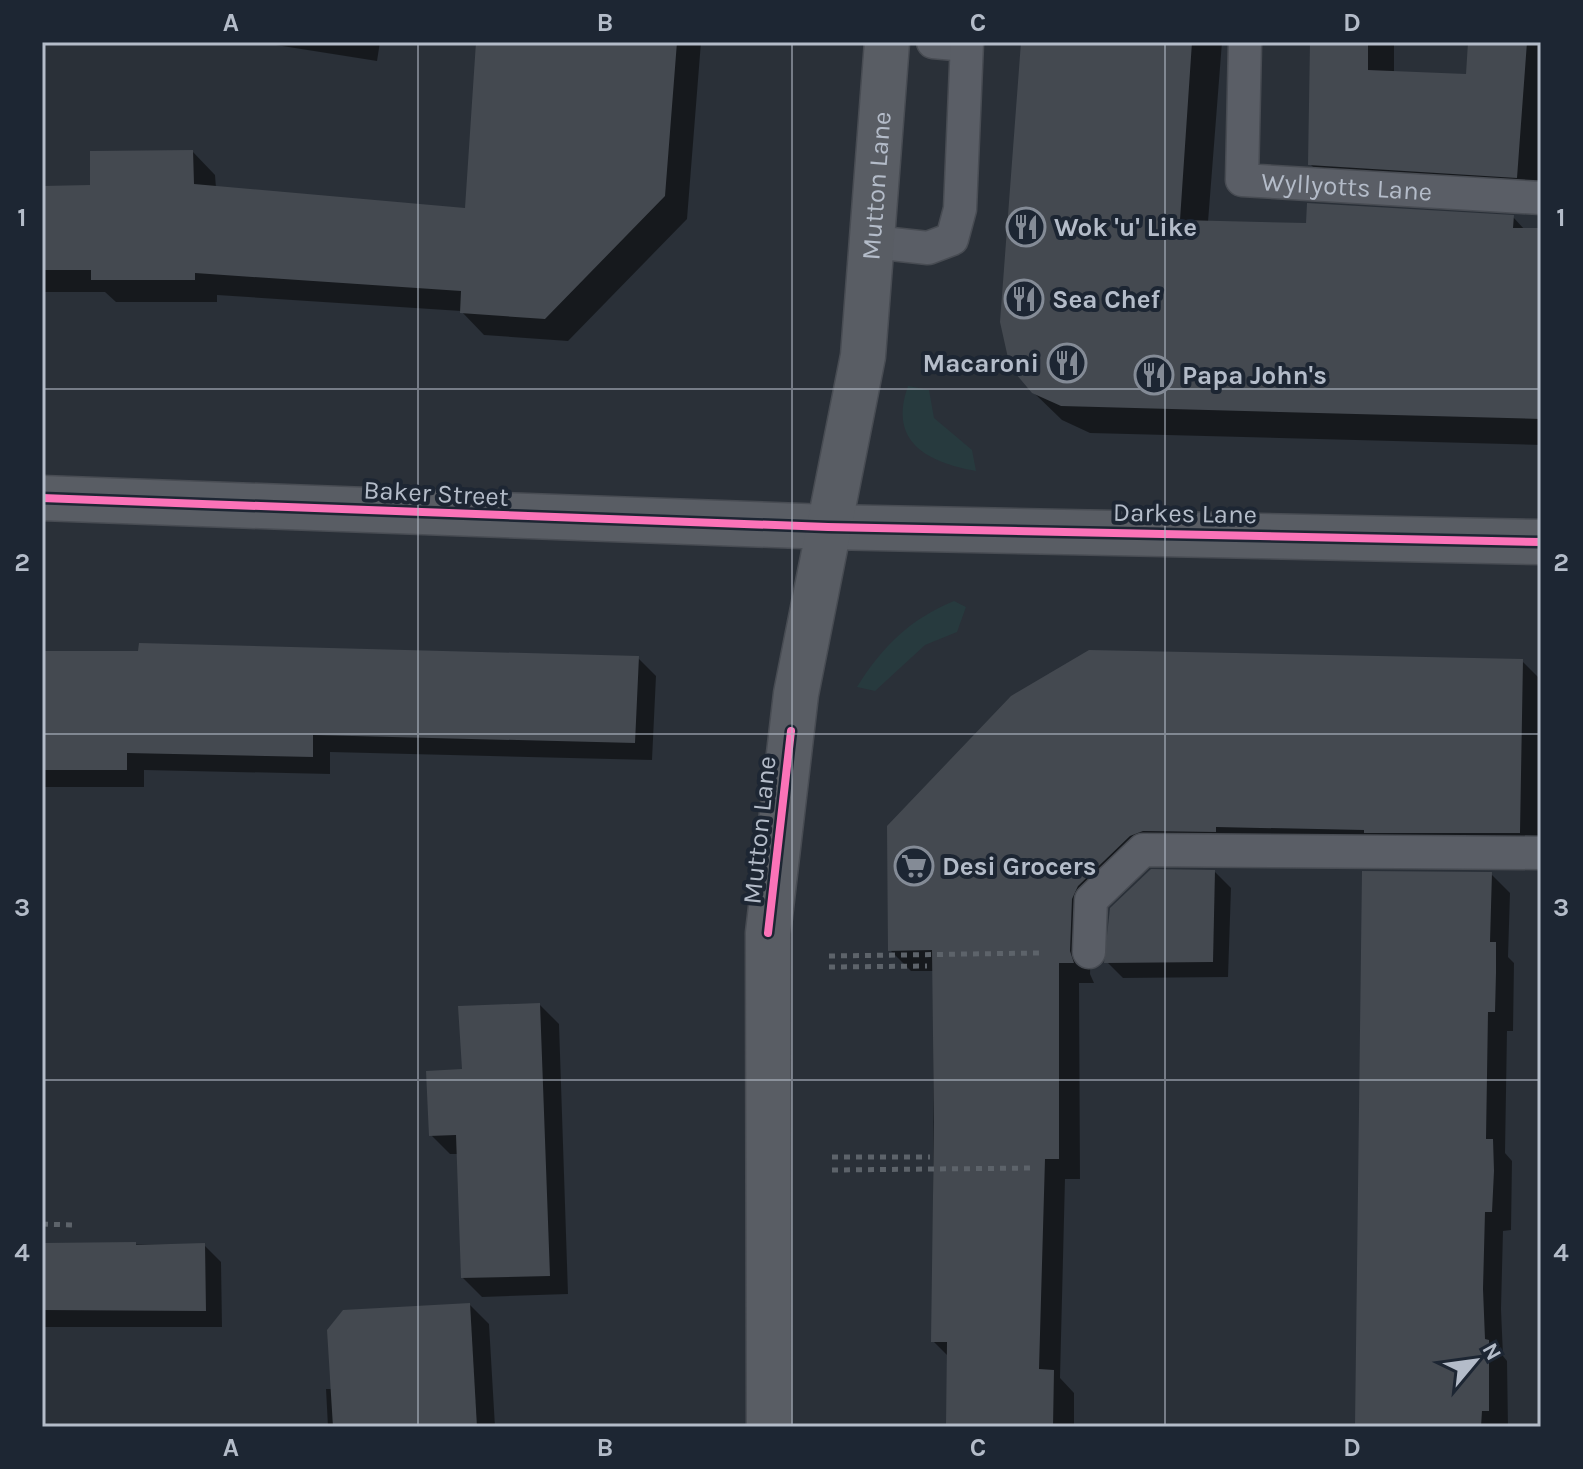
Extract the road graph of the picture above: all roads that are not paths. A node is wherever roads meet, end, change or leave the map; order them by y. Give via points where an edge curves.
1 (887, 42) edge
2 (933, 42) edge
3 (966, 43) edge
4 (1245, 43) edge
5 (1541, 198) edge
6 (873, 242) junction
7 (42, 498) edge
8 (828, 527) junction
9 (1541, 542) edge
10 (1541, 853) edge
11 (1089, 952) road end
12 (769, 1427) edge

1 - 6 street, Mutton Lane
2 - 3 lane
3 - 6 lane via 960,209 952,239 928,248
4 - 5 lane, Wyllyotts Lane via 1242,180
6 - 8 street, Mutton Lane via 863,356
7 - 8 street, Baker Street
8 - 9 street, Darkes Lane
8 - 12 street, Mutton Lane via 794,706 768,933
10 - 11 lane via 1143,850 1091,900

